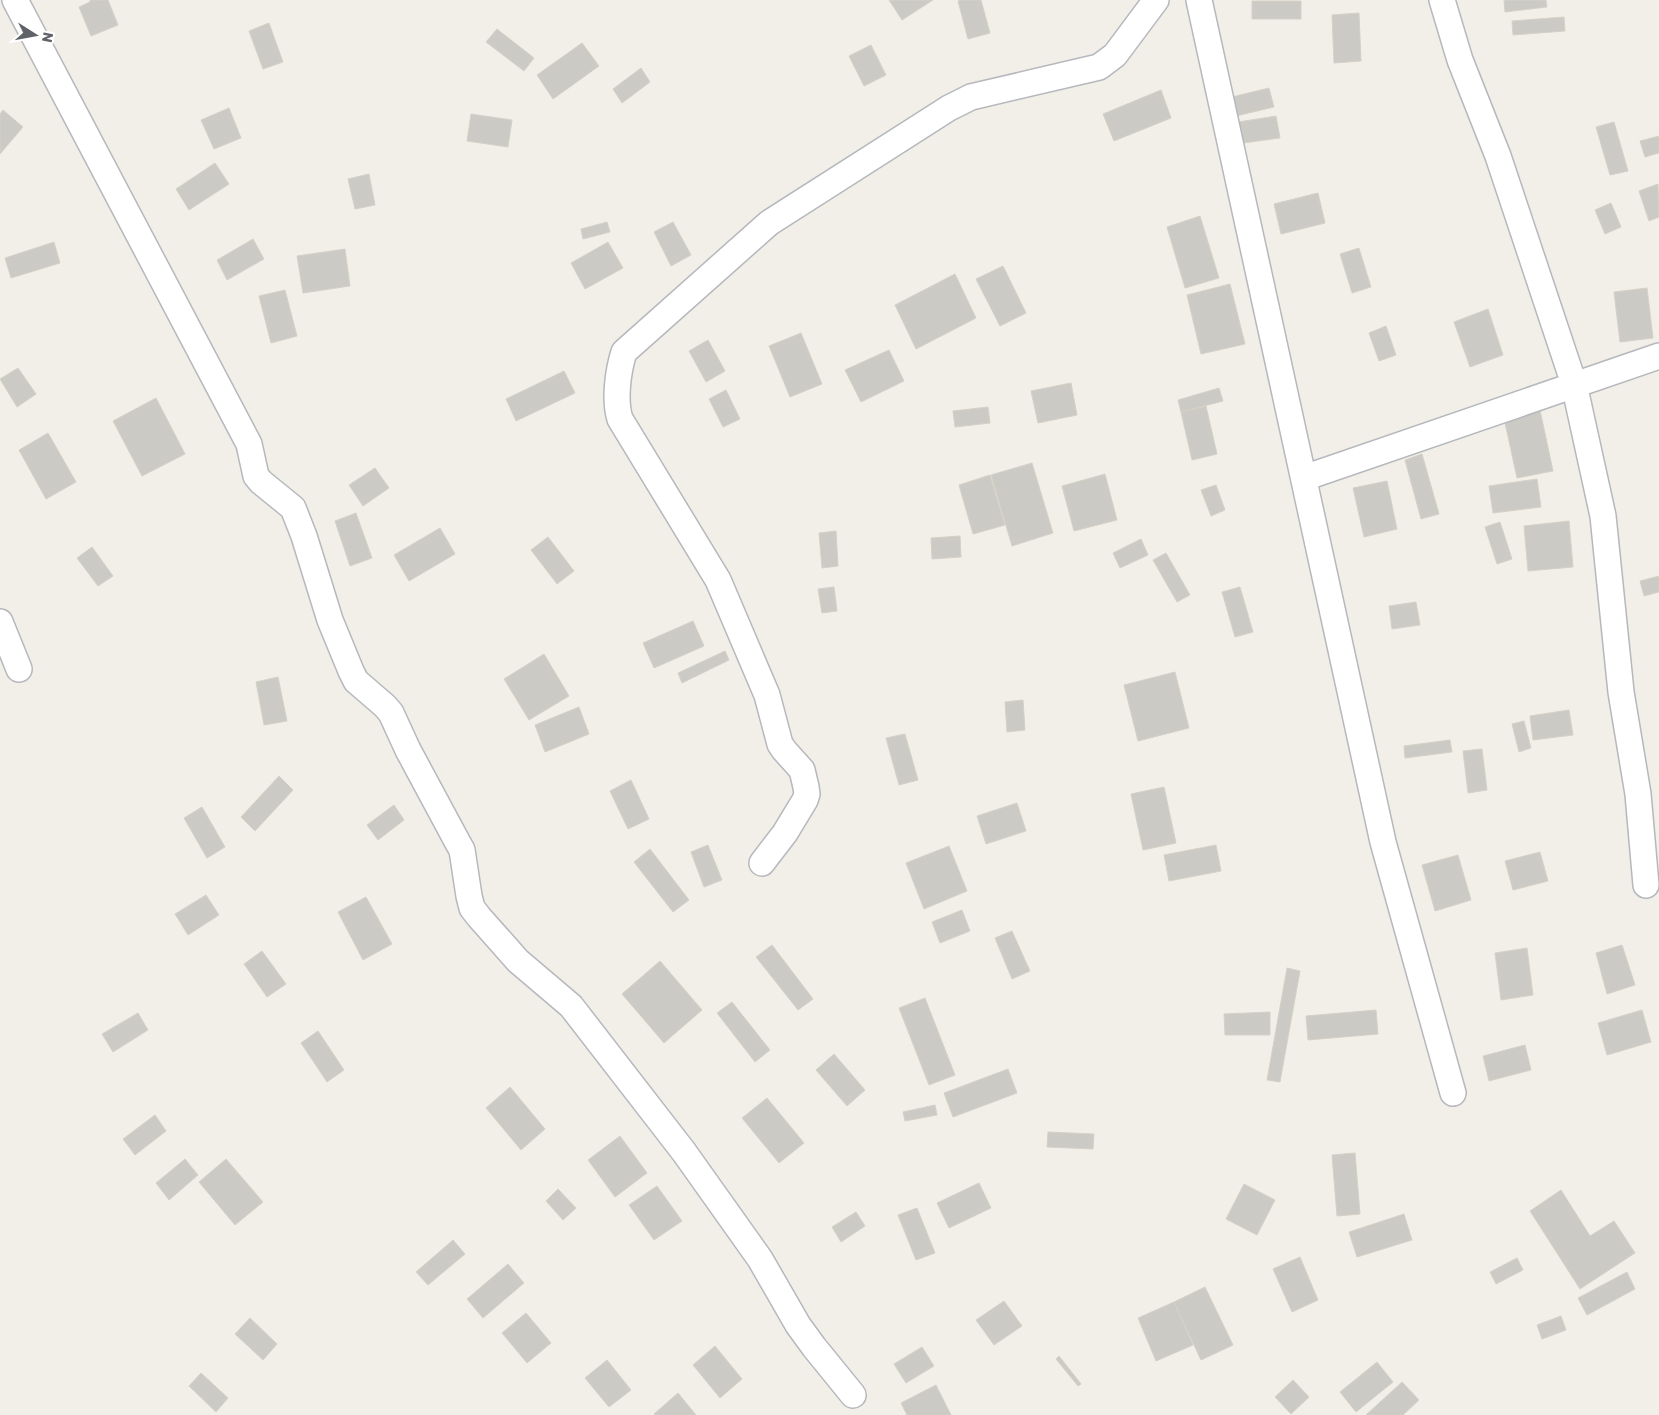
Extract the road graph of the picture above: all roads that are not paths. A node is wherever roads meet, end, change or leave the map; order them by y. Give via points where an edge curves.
1 (15, 0) edge
2 (1156, 0) edge
3 (1200, 0) edge
4 (1442, 0) edge
5 (1659, 356) edge
6 (1574, 384) junction
7 (1304, 478) junction
8 (0, 622) edge
9 (19, 669) dead end
10 (762, 863) dead end
11 (1646, 885) dead end
12 (1453, 1093) dead end
13 (853, 1395) dead end

1 - 13 street via 249,444 256,476 293,508 330,620 351,671 356,681 391,713 462,850 472,908 518,961 576,1013 684,1152 760,1259 798,1325
2 - 10 street via 1115,55 1099,67 971,97 768,223 624,352 620,364 617,409 620,419 718,580 767,695 780,744 804,776 805,800
3 - 7 street
4 - 6 street
5 - 6 street
6 - 7 street
6 - 11 street via 1603,516 1622,692 1638,794
7 - 12 street via 1383,842
8 - 9 street

